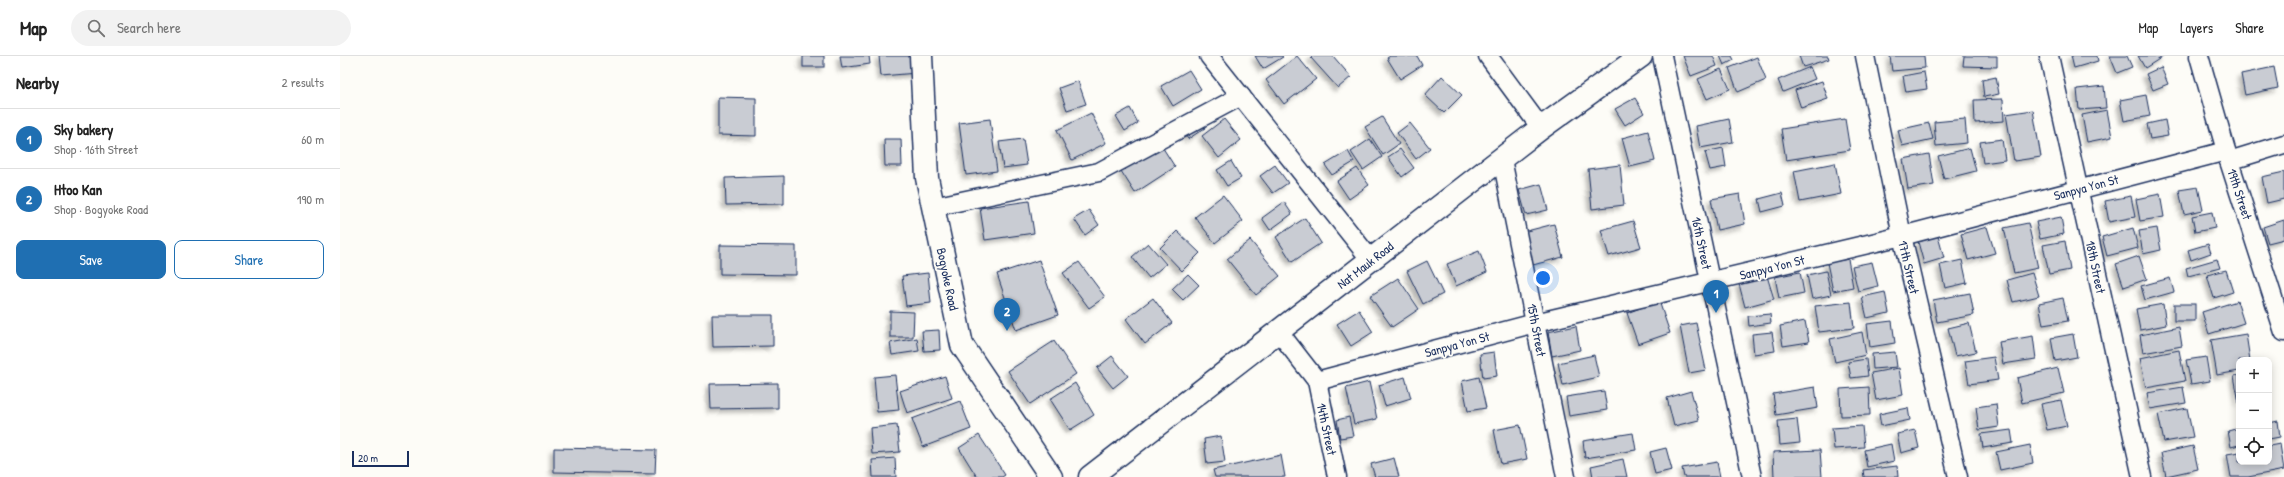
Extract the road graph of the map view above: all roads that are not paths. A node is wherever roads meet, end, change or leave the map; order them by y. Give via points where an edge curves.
1 (921, 56) edge
2 (1209, 56) edge
3 (1488, 56) edge
4 (1641, 56) edge
5 (1662, 56) edge
6 (1864, 56) edge
7 (2049, 56) edge
8 (2199, 56) edge
9 (1241, 96) junction
10 (1541, 128) junction
11 (2284, 144) edge
12 (2228, 156) junction
13 (1502, 159) junction
14 (2079, 189) junction
15 (933, 207) junction
16 (1902, 236) junction
17 (1371, 260) junction
18 (1711, 282) junction
19 (1535, 323) junction
20 (1279, 332) junction
21 (2284, 332) edge
22 (1317, 381) junction
23 (1051, 477) edge
24 (1090, 477) edge
25 (1337, 477) edge
26 (1566, 477) edge
27 (1752, 477) edge
28 (1958, 477) edge
29 (2142, 477) edge

1 - 15 main road, Bogyoke Road via 927,178
2 - 9 street
3 - 10 street
4 - 10 main road, Nat Mauk Road
5 - 18 street, 16th Street
6 - 16 street, 17th Street
7 - 14 street, 18th Street
8 - 12 street, 19th Street
9 - 15 street via 1099,172
9 - 17 street
10 - 13 main road, Nat Mauk Road
11 - 12 street, Sanpya Yon St
12 - 14 street, Sanpya Yon St
12 - 21 street, 19th Street
13 - 17 main road, Nat Mauk Road
13 - 19 street, 15th Street
14 - 16 street, Sanpya Yon St
14 - 29 street, 18th Street
15 - 23 main road, Bogyoke Road via 962,345
16 - 18 street, Sanpya Yon St
16 - 28 street, 17th Street
17 - 20 main road, Nat Mauk Road
18 - 19 street, Sanpya Yon St
18 - 27 street, 16th Street
19 - 22 street, Sanpya Yon St
19 - 26 street, 15th Street
20 - 22 street
20 - 24 main road, Nat Mauk Road
22 - 25 street, 14th Street

